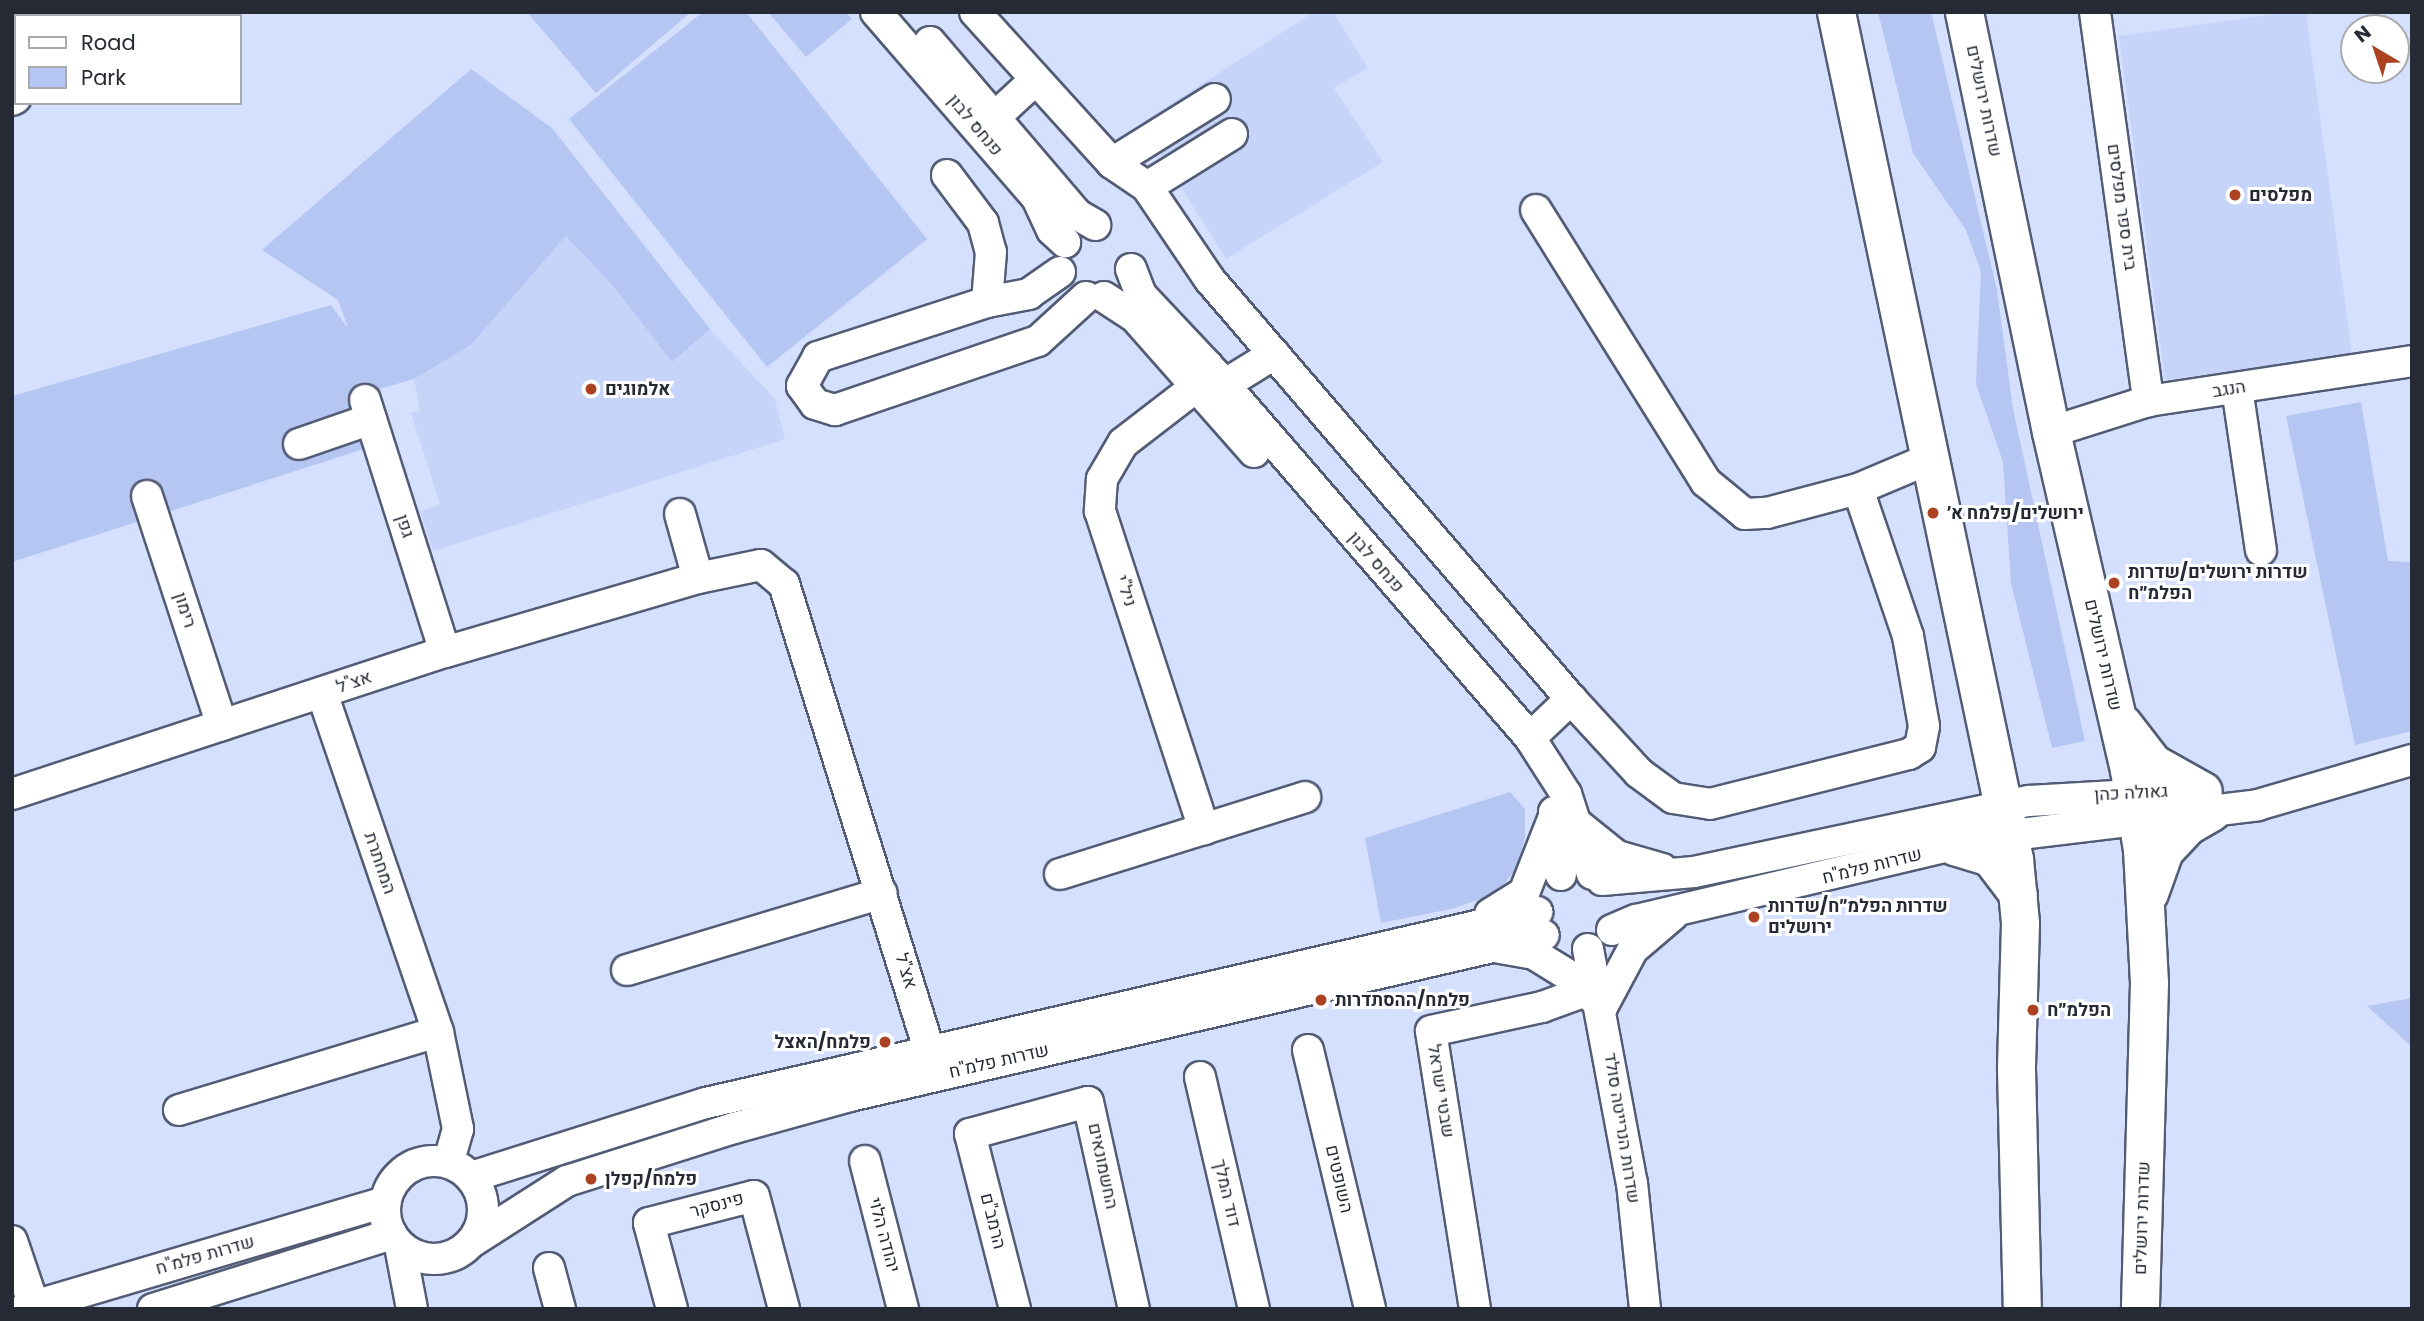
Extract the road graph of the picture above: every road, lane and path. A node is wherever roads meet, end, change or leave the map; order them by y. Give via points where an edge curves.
1 (876, 12) edge
2 (904, 12) edge
3 (975, 12) edge
4 (1836, 12) edge
5 (1964, 12) edge
6 (2095, 12) edge
7 (1034, 81) junction
8 (1215, 99) dead end
9 (996, 116) junction
10 (1232, 134) dead end
11 (1112, 163) junction
12 (947, 175) dead end
13 (1147, 187) junction
14 (1536, 210) dead end
15 (1095, 225) junction
16 (1065, 242) junction
17 (1131, 269) junction
18 (1060, 272) junction
19 (1095, 297) junction
20 (987, 302) junction
21 (1274, 354) junction
22 (2412, 361) edge
23 (1211, 385) junction
24 (2237, 388) junction
25 (2148, 401) junction
26 (2050, 432) junction
27 (299, 444) dead end
28 (1929, 459) junction
29 (1858, 489) junction
30 (147, 496) dead end
31 (680, 514) dead end
32 (2261, 550) dead end
33 (698, 578) junction
34 (445, 652) junction
35 (322, 693) junction
36 (1571, 699) junction
37 (2117, 717) junction
38 (222, 725) junction
39 (1530, 738) junction
40 (2412, 760) edge
41 (12, 794) edge
42 (1306, 797) dead end
43 (2207, 801) junction
44 (2134, 807) junction
45 (1566, 819) junction
46 (2006, 820) junction
47 (1204, 829) junction
48 (1954, 846) junction
49 (1694, 872) junction
50 (1060, 874) dead end
51 (1561, 875) junction
52 (1597, 877) junction
53 (882, 893) junction
54 (2019, 895) junction
55 (2147, 901) junction
56 (1681, 910) junction
57 (1541, 923) junction
58 (1612, 930) junction
59 (1424, 935) junction
60 (1478, 947) junction
61 (1588, 950) junction
62 (627, 970) dead end
63 (1594, 999) junction
64 (438, 1032) junction
65 (929, 1049) junction
66 (1308, 1050) dead end
67 (1200, 1077) dead end
68 (179, 1110) dead end
69 (970, 1134) joint
70 (864, 1161) dead end
71 (460, 1170) junction
72 (386, 1202) junction
73 (396, 1240) junction
74 (12, 1241) edge
75 (472, 1241) junction
76 (549, 1268) dead end
77 (29, 1307) edge
78 (153, 1309) edge
79 (412, 1309) edge
80 (560, 1309) edge
81 (671, 1309) edge
82 (784, 1309) edge
83 (903, 1309) edge
84 (1015, 1309) edge
85 (1134, 1309) edge
86 (1254, 1309) edge
87 (1370, 1309) edge
88 (1475, 1309) edge
89 (1645, 1309) edge
90 (2022, 1309) edge
91 (2140, 1309) edge

1 - 16 street, פנחס לבון via 1037,198 1052,230
2 - 9 street, פנחס לבון
3 - 7 street
4 - 28 main road
5 - 26 main road, שדרות ירושלים
6 - 25 street, בית ספר מפלסים
7 - 9 street
7 - 11 street
8 - 11 street
9 - 15 street, פנחס לבון via 1078,215
10 - 13 street
11 - 13 street
12 - 20 street via 982,223 991,252
13 - 21 street via 1210,280
14 - 29 street via 1706,482 1724,499 1745,514 1767,513
15 - 16 street via 1084,227
15 - 17 street via 1124,239
16 - 18 street
17 - 19 street via 1122,287
17 - 23 street, פנחס לבון via 1141,295
18 - 19 street via 1070,288
18 - 20 street via 1029,294
19 - 20 street via 1038,341 835,410 815,404 802,386 818,357
19 - 23 street, פנחס לבון via 1135,317
21 - 23 street, ניל"י
21 - 36 street
22 - 24 street, הנגב
23 - 39 street, פנחס לבון
23 - 45 street, פנחס לבון via 1504,735
23 - 47 street, ניל"י via 1123,443 1102,478 1100,511
24 - 25 street, הנגב
24 - 32 street
25 - 26 street, הנגב
26 - 37 main road, שדרות ירושלים
27 - 34 street, גפן via 368,409
28 - 29 street
28 - 46 main road
29 - 36 street via 1908,636 1924,726 1920,747 1909,754 1710,804 1673,798 1639,774
30 - 38 street, רימון
31 - 33 street
33 - 34 street, אצ"ל
33 - 53 street, אצ"ל via 761,565 784,584
34 - 35 street, אצ"ל
35 - 38 street, אצ"ל
35 - 64 street, המחתרת
36 - 39 street
37 - 43 main road via 2153,763
37 - 44 main road, שדרות ירושלים
38 - 41 street, אצ"ל
39 - 45 street, פנחס לבון via 1566,794
40 - 43 street, גאולה כהן via 2258,805
42 - 47 street
43 - 44 street, גאולה כהן
43 - 55 main road via 2164,851
44 - 46 street, שדרות פלמ"ח
44 - 55 main road, שדרות ירושלים
45 - 49 street via 1633,863
45 - 51 street, פנחס לבון
45 - 52 street, פנחס לבון
45 - 59 street via 1524,893 1487,915
46 - 48 street, שדרות פלמ"ח
46 - 49 street, שדרות פלמ"ח
46 - 54 main road
47 - 50 street
48 - 54 main road via 1990,857
48 - 56 street, שדרות פלמ"ח
49 - 52 street, שדרות פלמ"ח
51 - 52 street
51 - 57 street via 1546,886
52 - 58 street via 1617,909
53 - 62 street
53 - 65 street, אצ"ל
54 - 90 main road via 2016,1069
55 - 91 main road, שדרות ירושלים
56 - 58 street, שדרות פלמ"ח
56 - 63 street via 1633,949
57 - 59 street, שדרות פלמ"ח
57 - 60 street, שדרות פלמ"ח
57 - 61 street via 1563,949
58 - 61 street
59 - 65 street, שדרות פלמ"ח
60 - 63 street via 1534,954
60 - 75 street, שדרות פלמ"ח via 850,1096 734,1128 566,1181
61 - 63 street, שדרות הנרייטה סולד
63 - 88 street, שבטי ישראל via 1431,1031
63 - 89 street, שדרות הנרייטה סולד via 1632,1183
64 - 68 street
64 - 71 street, המחתרת via 458,1129
65 - 71 street, שדרות פלמ"ח
66 - 87 street, השופטים
67 - 86 street, דוד המלך
69 - 84 street, הרמב"ם
69 - 85 street, החשמונאים via 1088,1102
70 - 83 street, יהודה הלוי
71 - 72 street via 416,1165 392,1186
71 - 75 street via 484,1211
72 - 73 street
72 - 77 street, שדרות פלמ"ח
73 - 75 street via 429,1259 460,1252
73 - 78 street, שדרות פלמ"ח
73 - 79 street
74 - 77 street
76 - 80 street
81 - 82 street, פינסקר via 649,1223 754,1196

